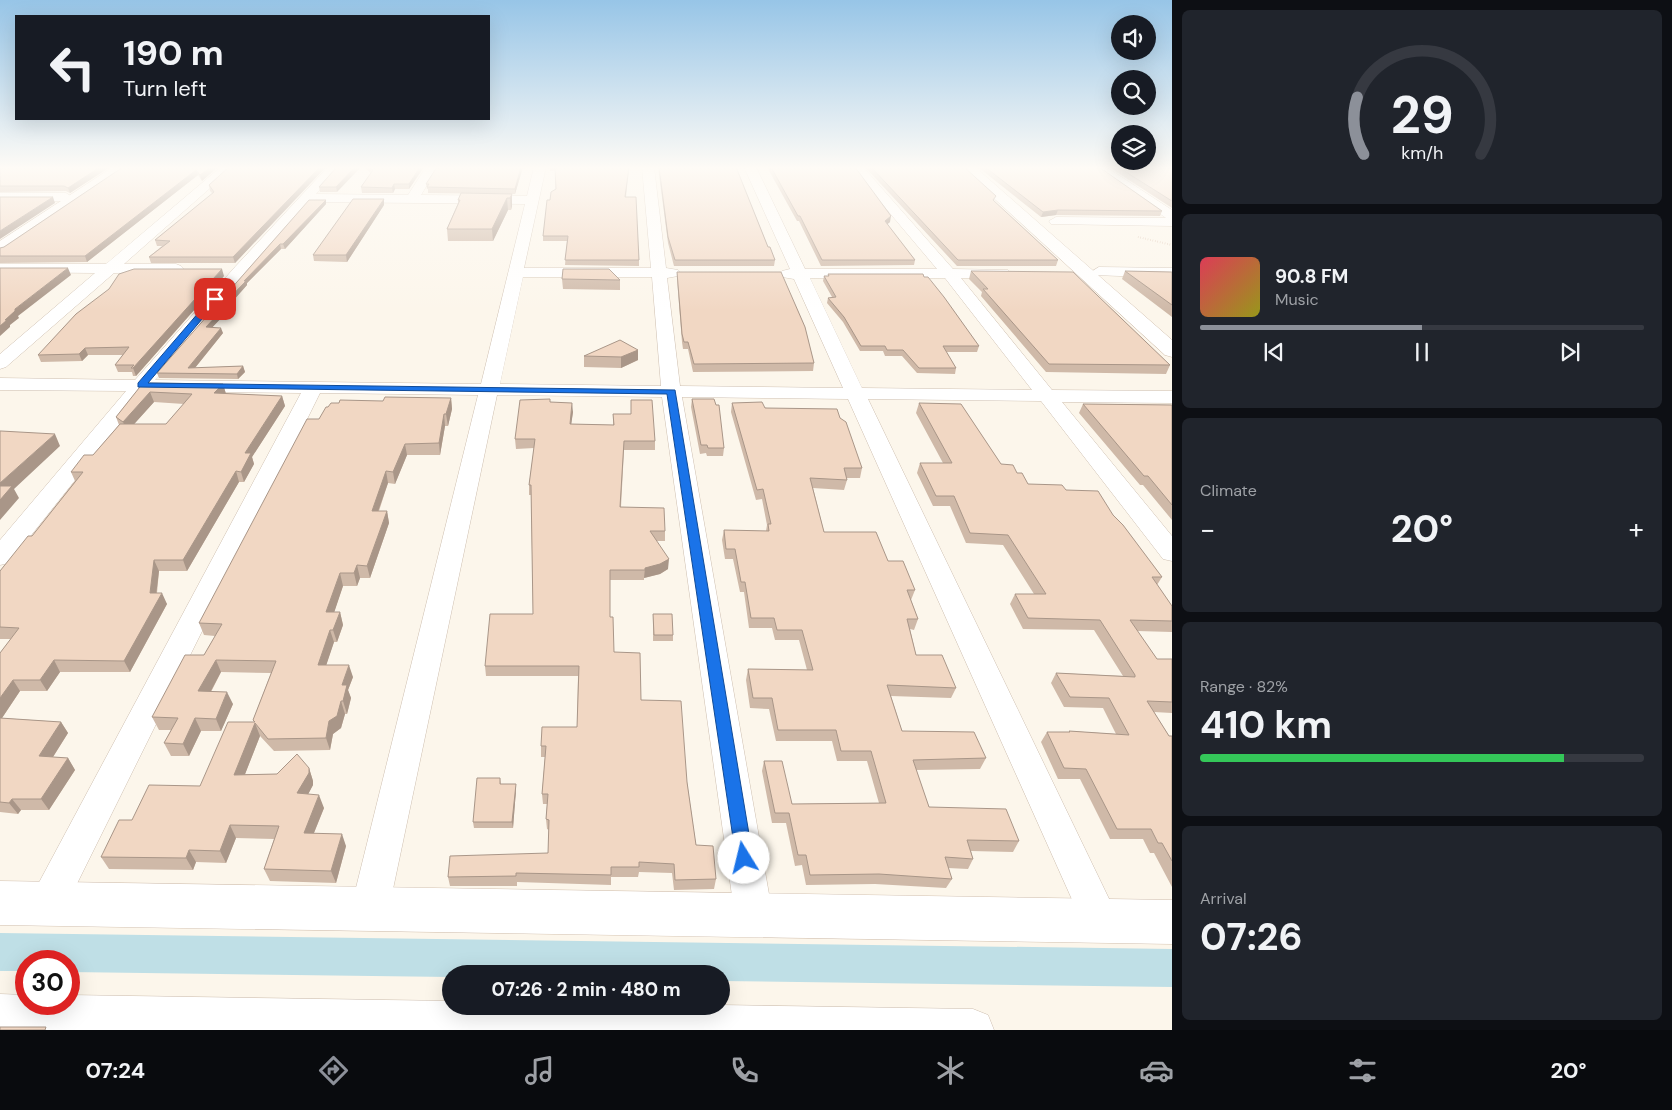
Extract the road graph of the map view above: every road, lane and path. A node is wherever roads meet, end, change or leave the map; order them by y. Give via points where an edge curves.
1 (40, 215) edge
2 (50, 215) edge
3 (171, 215) edge
4 (291, 215) edge
5 (530, 215) edge
6 (653, 215) edge
7 (772, 215) edge
8 (899, 215) edge
9 (1024, 215) edge
10 (1029, 215) edge
11 (1056, 221) dead end
12 (1172, 222) edge
13 (0, 241) edge
14 (0, 248) edge
15 (0, 268) edge
16 (108, 268) junction
17 (193, 270) edge
18 (221, 270) edge
19 (240, 270) junction
20 (518, 272) junction
21 (658, 272) junction
22 (687, 273) edge
23 (949, 273) junction
24 (1017, 273) edge
25 (1066, 273) edge
26 (1092, 273) junction
27 (1172, 273) edge
28 (772, 274) edge
29 (800, 274) junction
30 (1172, 335) edge
31 (1172, 351) edge
32 (0, 363) edge
33 (0, 384) edge
34 (141, 385) junction
35 (314, 387) junction
36 (489, 389) junction
37 (671, 392) junction
38 (854, 395) junction
39 (1046, 395) junction
40 (1172, 397) edge
41 (1172, 554) edge
42 (0, 557) edge
43 (0, 903) edge
44 (48, 903) junction
45 (370, 908) junction
46 (754, 917) junction
47 (1100, 920) junction
48 (1172, 922) edge
49 (0, 1015) edge
50 (354, 1025) edge
51 (973, 1030) edge

1 - 13 street
2 - 14 street
3 - 16 street
4 - 19 street
5 - 20 street
6 - 21 street
7 - 29 street
8 - 23 street
9 - 26 street
10 - 26 street
11 - 12 street
15 - 16 street
16 - 17 street
16 - 32 street
18 - 19 street
19 - 34 street
20 - 21 street
20 - 36 street
21 - 22 street
21 - 37 street
23 - 24 street
23 - 29 street
23 - 39 street
25 - 26 street
26 - 27 street
26 - 30 street
26 - 31 street
28 - 29 street
29 - 38 street
33 - 34 street
34 - 35 street
34 - 42 street
35 - 36 street
35 - 44 street
36 - 37 street
36 - 45 street
37 - 38 street
37 - 46 street
38 - 39 street
38 - 47 street
39 - 40 street
39 - 41 street
43 - 44 street
44 - 45 street
45 - 46 street
46 - 47 street
47 - 48 street
49 - 50 street
50 - 51 street

